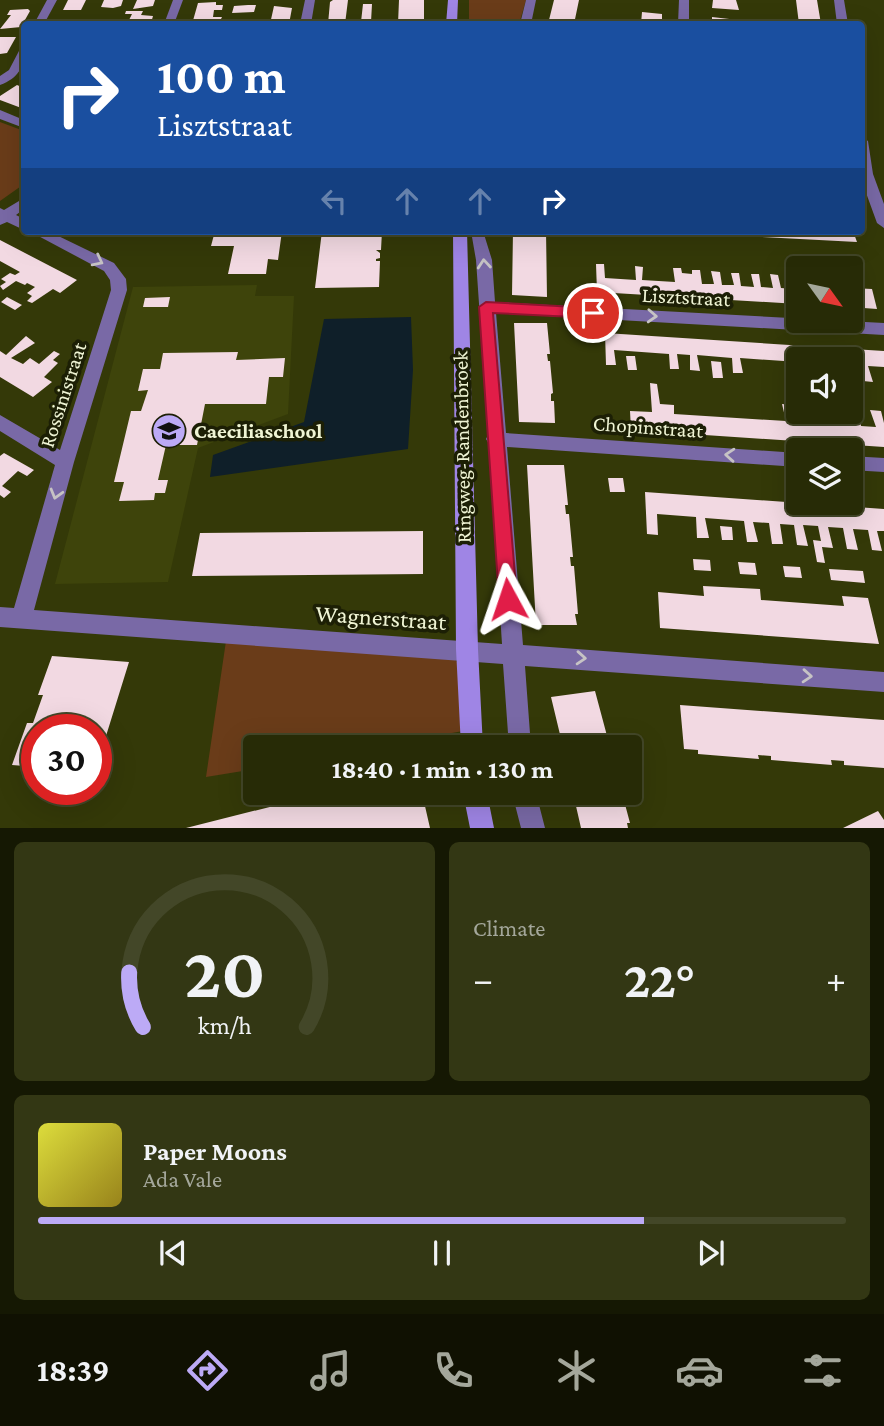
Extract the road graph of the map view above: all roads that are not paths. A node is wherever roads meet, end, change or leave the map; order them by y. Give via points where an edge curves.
1 (52, 0) edge
2 (178, 0) edge
3 (310, 0) edge
4 (453, 0) edge
5 (531, 0) edge
6 (684, 0) edge
7 (839, 0) edge
8 (41, 21) edge
9 (170, 21) edge
10 (306, 21) edge
11 (452, 21) edge
12 (526, 21) edge
13 (684, 21) edge
14 (842, 21) edge
15 (21, 58) edge
16 (0, 81) edge
17 (0, 114) edge
18 (21, 123) edge
19 (865, 167) edge
20 (873, 191) edge
21 (21, 204) edge
22 (2, 216) edge
23 (884, 223) edge
24 (21, 224) edge
25 (44, 235) edge
26 (460, 235) edge
27 (478, 235) edge
28 (486, 307) junction
29 (884, 329) edge
30 (0, 422) edge
31 (495, 439) junction
32 (786, 459) edge
33 (65, 462) junction
34 (863, 464) edge
35 (884, 466) edge
36 (11, 617) edge
37 (467, 649) junction
38 (513, 653) junction
39 (884, 682) edge
40 (471, 735) edge
41 (519, 735) edge
42 (477, 805) edge
43 (527, 805) edge
44 (482, 828) edge
45 (533, 828) edge

1 - 8 street
2 - 9 street
3 - 10 street
4 - 11 main road
5 - 12 street
6 - 13 street
7 - 14 street
15 - 16 street via 14,72
17 - 18 street
19 - 20 street
20 - 23 street
21 - 22 street
22 - 24 street
25 -> 33 street, Rossinistraat via 109,267 118,279 119,290
26 - 37 main road, Ringweg-Randenbroek
28 -> 27 street, Ringweg-Randenbroek
28 -> 29 street, Lisztstraat
28 - 31 street, Ringweg-Randenbroek
30 - 33 street
32 -> 31 street, Chopinstraat
31 - 38 street, Ringweg-Randenbroek
33 -> 36 street, Rossinistraat
34 - 35 street
36 - 37 street, Wagnerstraat
37 - 38 street, Wagnerstraat
37 - 40 main road, Ringweg-Randenbroek
38 -> 39 street, Wagnerstraat
38 - 41 street, Ringweg-Randenbroek
42 - 44 main road
43 - 45 street

